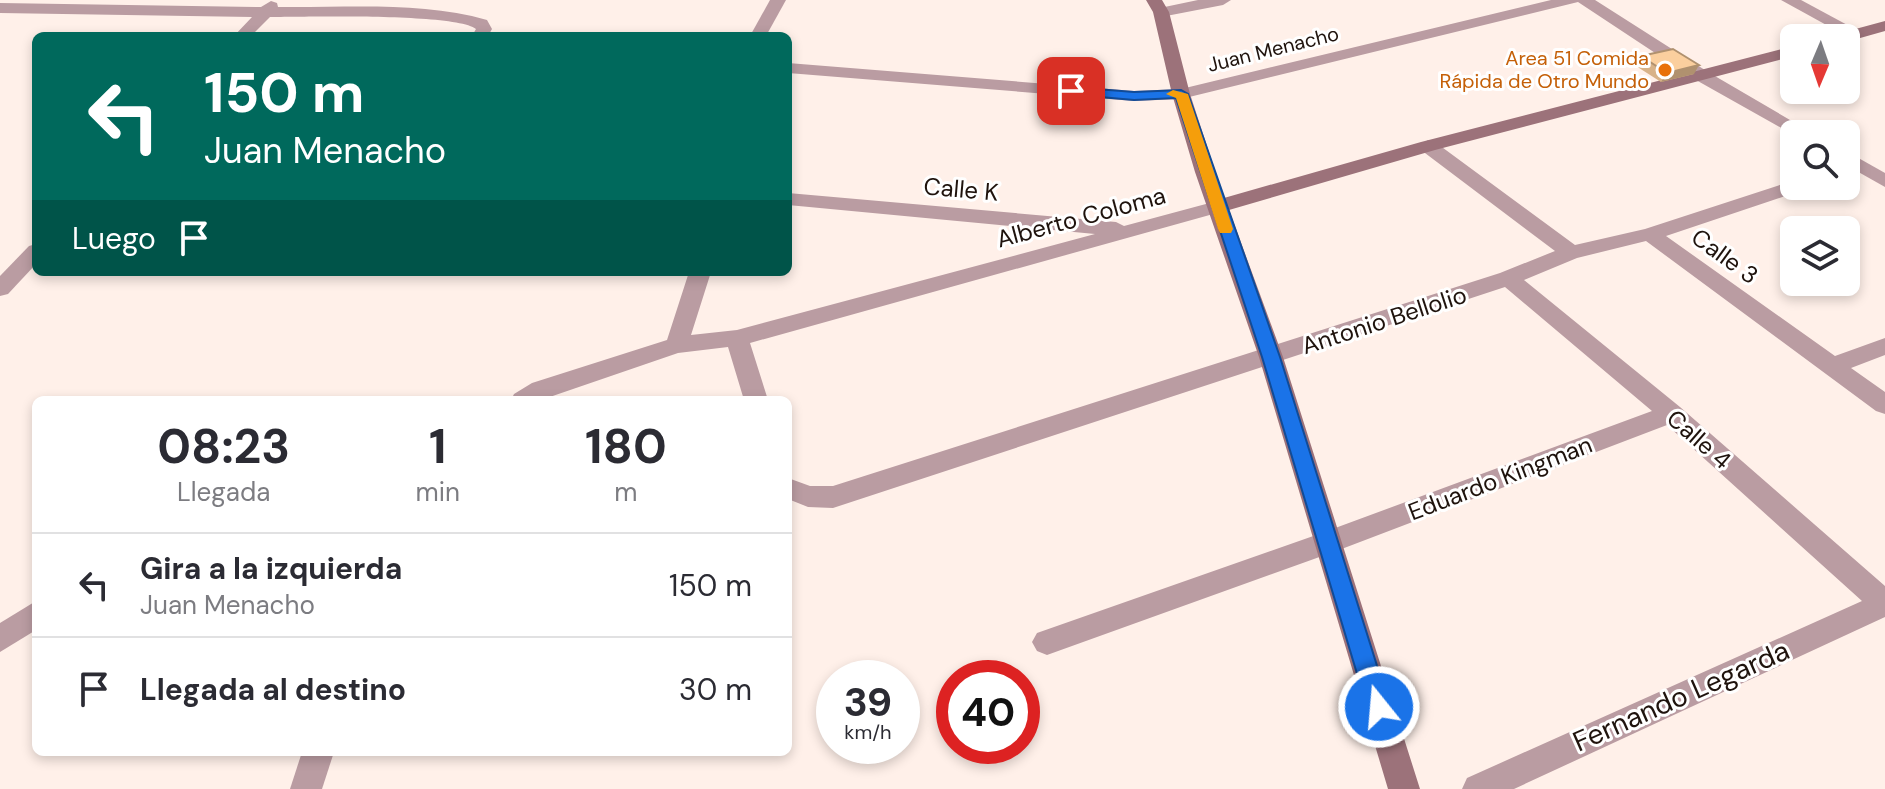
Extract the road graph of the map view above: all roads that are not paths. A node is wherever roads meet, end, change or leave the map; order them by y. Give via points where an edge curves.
1 (778, 0) edge
2 (1223, 0) edge
3 (1571, 0) edge
4 (1584, 0) edge
5 (1789, 0) edge
6 (270, 6) edge
7 (1158, 6) edge
8 (0, 8) edge
9 (1830, 24) edge
10 (1885, 26) edge
11 (246, 32) edge
12 (482, 32) edge
13 (760, 32) edge
14 (1860, 33) edge
15 (1780, 55) edge
16 (792, 68) edge
17 (1702, 76) junction
18 (1181, 94) junction
19 (1780, 120) edge
20 (1428, 146) junction
21 (1885, 157) edge
22 (1860, 162) edge
23 (1860, 168) edge
24 (1885, 181) edge
25 (1780, 191) edge
26 (792, 199) edge
27 (1217, 207) junction
28 (1130, 230) junction
29 (1650, 234) junction
30 (1571, 253) junction
31 (32, 255) edge
32 (699, 276) edge
33 (1508, 278) junction
34 (0, 289) edge
35 (737, 338) junction
36 (677, 345) junction
37 (1885, 346) edge
38 (1271, 357) junction
39 (1833, 366) junction
40 (529, 396) edge
41 (755, 396) edge
42 (1885, 405) edge
43 (1671, 414) junction
44 (792, 490) edge
45 (1329, 542) junction
46 (1885, 604) edge
47 (32, 617) edge
48 (0, 639) edge
49 (1047, 642) dead end
50 (317, 756) edge
51 (306, 789) edge
52 (1404, 789) edge
53 (1478, 789) edge

1 - 13 street
2 - 7 street
3 - 18 street, Juan Menacho
4 - 17 street
5 - 9 street
6 - 8 street
6 - 11 street
6 - 12 street via 467,19 481,23
7 - 18 street
10 - 14 street
15 - 17 street, Alberto Coloma
16 - 18 street, Juan Menacho via 1134,96
17 - 19 street
17 - 20 street, Alberto Coloma
18 - 27 street
20 - 27 street, Alberto Coloma
20 - 30 street
21 - 22 street
23 - 24 street
25 - 29 street, Antonio Bellolio
26 - 28 street, Calle K
27 - 28 street, Alberto Coloma
27 - 38 street
28 - 35 street, Alberto Coloma
29 - 30 street, Antonio Bellolio
29 - 39 street, Calle 3
30 - 33 street, Antonio Bellolio
31 - 34 street
32 - 36 street
33 - 38 street, Antonio Bellolio
33 - 43 street, Calle 4
35 - 36 street, Alberto Coloma
35 - 41 street
36 - 40 street, Alberto Coloma
37 - 39 street
38 - 44 street, Antonio Bellolio via 833,497
38 - 45 street
39 - 42 street, Calle 3
43 - 45 street, Eduardo Kingman
43 - 46 street, Calle 4
45 - 49 street, Eduardo Kingman
45 - 52 street
46 - 53 street, Fernando Legarda
47 - 48 street
50 - 51 street

